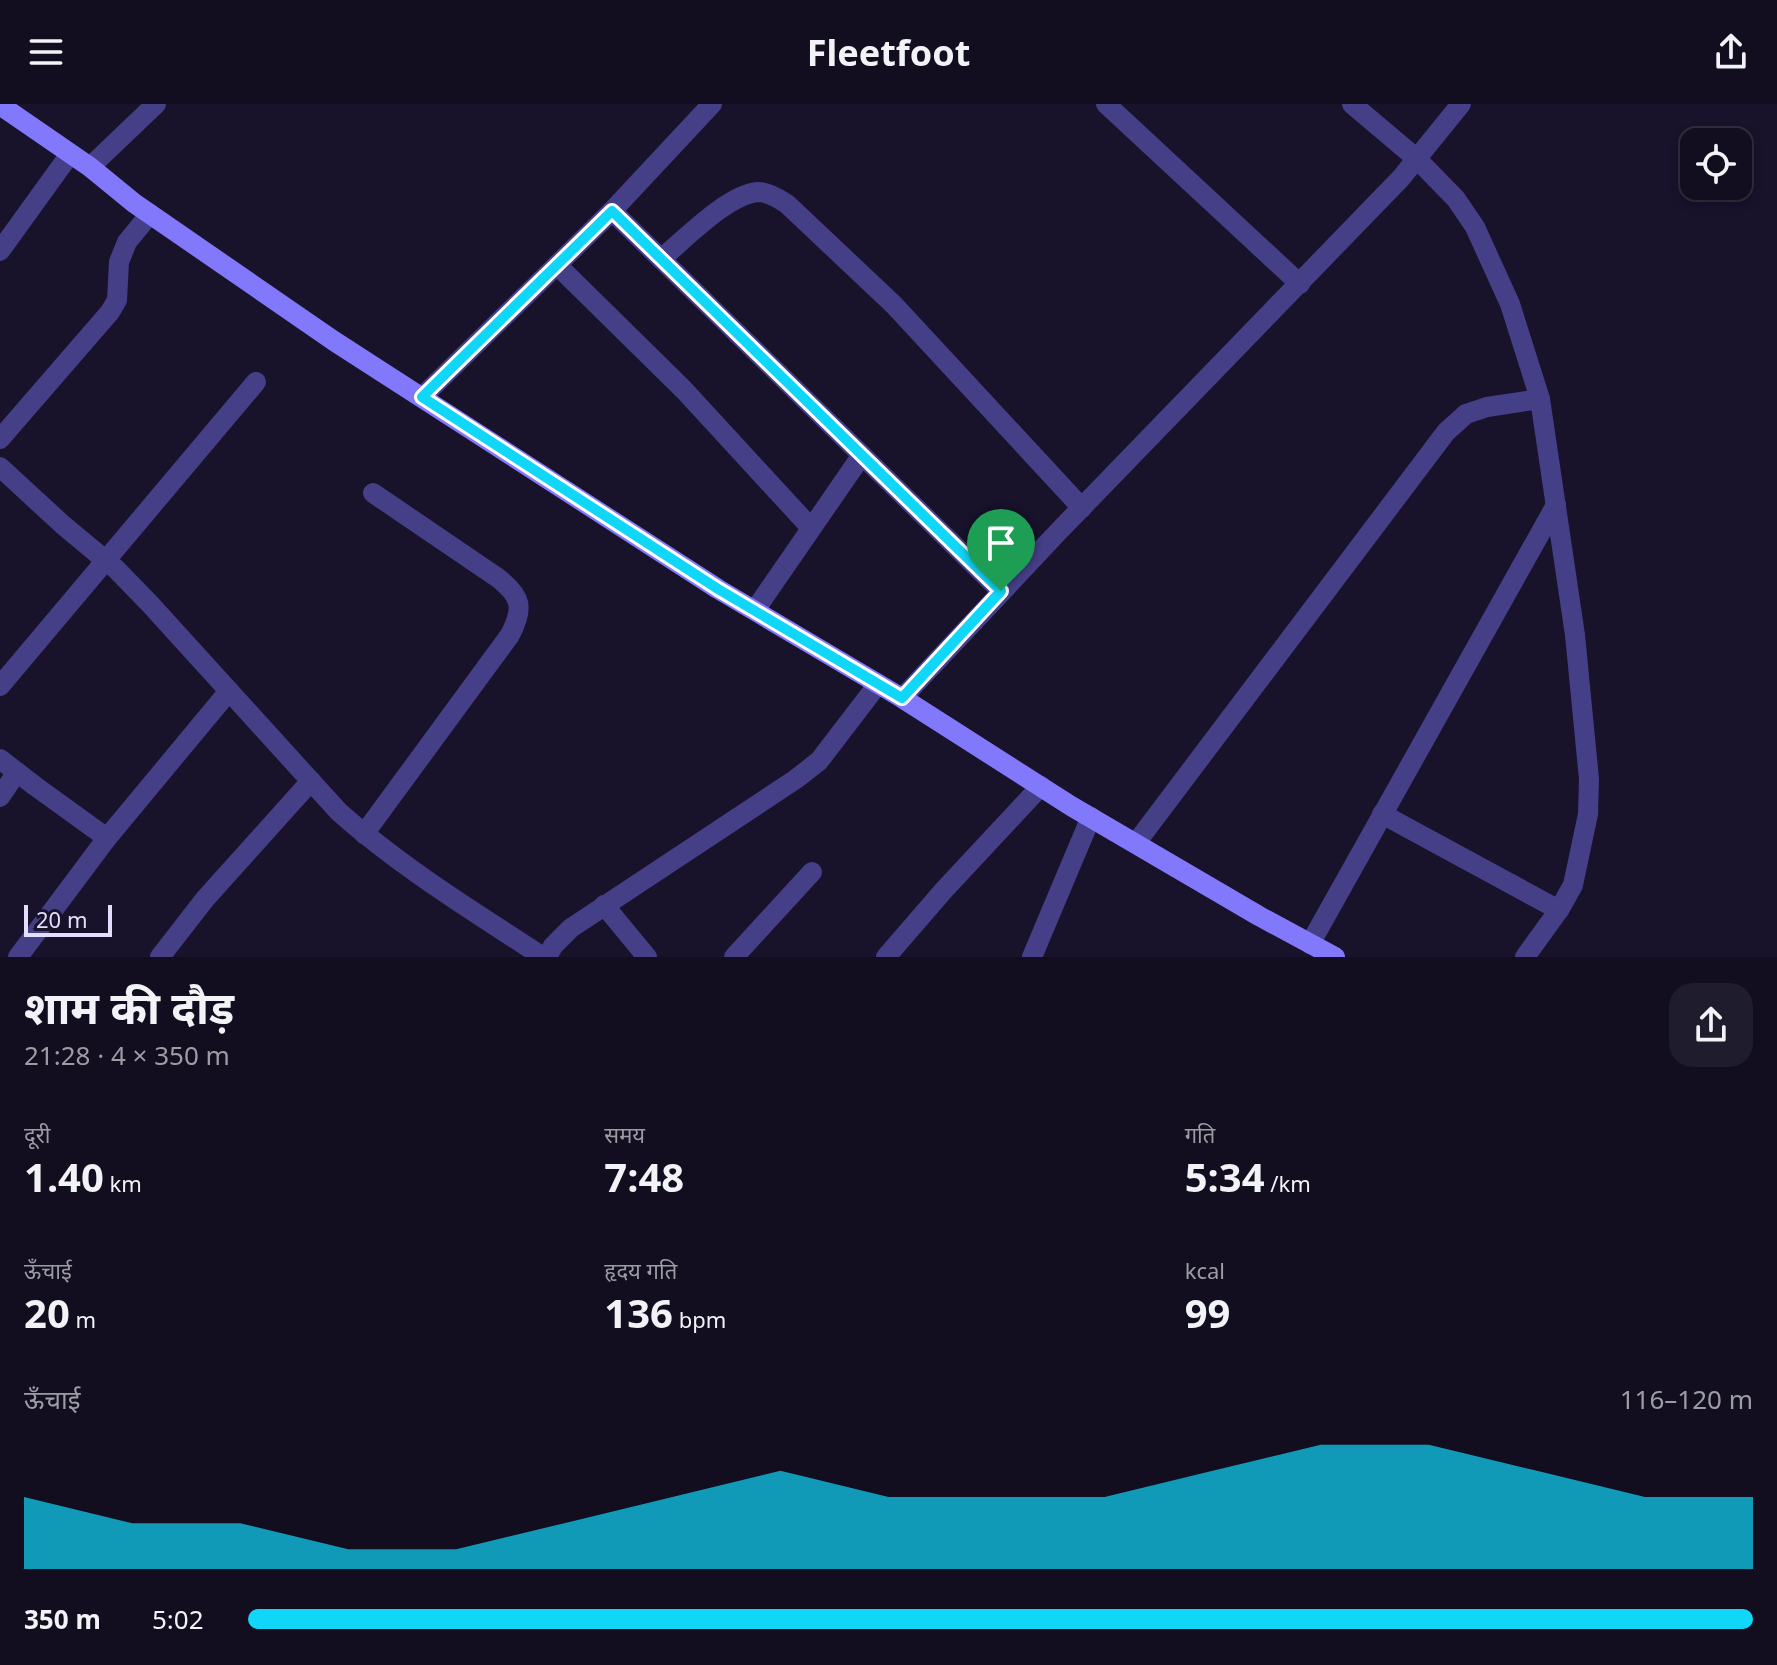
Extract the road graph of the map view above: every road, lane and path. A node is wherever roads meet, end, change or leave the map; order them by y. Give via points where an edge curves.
1 (156, 104) edge
2 (712, 104) edge
3 (1106, 104) edge
4 (1352, 104) edge
5 (1461, 104) edge
6 (0, 105) edge
7 (70, 154) junction
8 (1417, 159) junction
9 (90, 167) junction
10 (612, 211) junction
11 (150, 214) junction
12 (0, 251) edge
13 (661, 259) junction
14 (557, 265) junction
15 (1300, 284) junction
16 (256, 382) dead end
17 (422, 397) junction
18 (1540, 399) junction
19 (0, 439) edge
20 (862, 455) junction
21 (0, 467) edge
22 (373, 493) dead end
23 (1556, 505) junction
24 (1082, 508) junction
25 (811, 528) junction
26 (107, 561) junction
27 (1001, 591) junction
28 (755, 610) junction
29 (878, 684) junction
30 (0, 686) edge
31 (229, 691) junction
32 (902, 698) junction
33 (0, 759) edge
34 (17, 772) junction
35 (311, 781) junction
36 (1041, 786) junction
37 (0, 797) edge
38 (1382, 814) junction
39 (1091, 817) junction
40 (364, 834) junction
41 (107, 838) junction
42 (1136, 843) junction
43 (812, 872) dead end
44 (604, 905) junction
45 (1559, 910) junction
46 (1310, 944) junction
47 (18, 957) edge
48 (160, 957) edge
49 (545, 957) edge
50 (647, 957) edge
51 (734, 957) edge
52 (886, 957) edge
53 (1032, 957) edge
54 (1335, 957) edge
55 (1525, 957) edge

1 - 9 street
2 - 10 street
3 - 15 street
4 - 8 street
5 - 8 street
6 - 7 street
7 - 9 street
7 - 12 street
8 - 15 street
8 - 18 street via 1475,227 1510,304
9 - 11 street
10 - 13 street
10 - 14 street
11 - 17 street
11 - 19 street via 127,242 110,312
13 - 20 street
13 - 24 street via 725,205 760,192 775,196 894,305
14 - 17 street
14 - 25 street via 684,390
15 - 24 street
16 - 26 street
17 - 28 street
18 - 23 street
18 - 42 street via 1466,414 1446,432
20 - 25 street
20 - 27 street
21 - 26 street
22 - 40 street via 513,590 520,611 510,635
23 - 38 street
23 - 45 street via 1589,779 1588,814 1573,885
24 - 27 street
25 - 28 street
26 - 30 street
26 - 31 street
27 - 32 street
28 - 29 street
29 - 32 street
29 - 44 street via 819,761
31 - 35 street
31 - 41 street
32 - 36 street
33 - 34 street
34 - 37 street
34 - 41 street
35 - 40 street
35 - 48 street
36 - 39 street
36 - 52 street
38 - 45 street
38 - 46 street
39 - 42 street
39 - 53 street
40 - 49 street
41 - 47 street
42 - 46 street
43 - 51 street
44 - 49 street via 571,928
44 - 50 street
45 - 55 street
46 - 54 street

